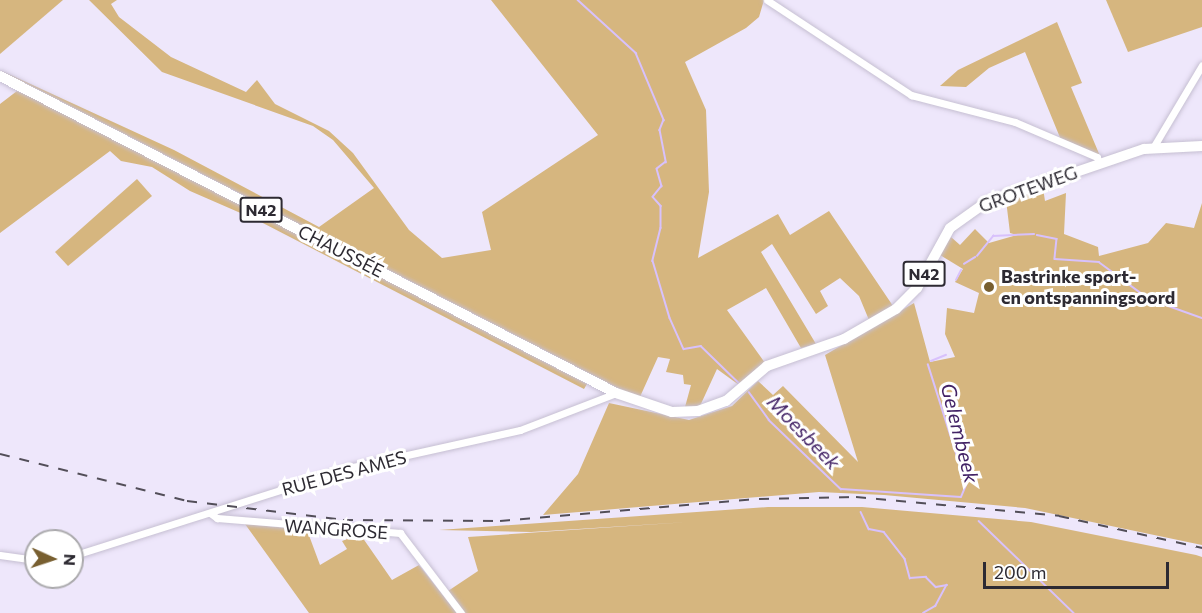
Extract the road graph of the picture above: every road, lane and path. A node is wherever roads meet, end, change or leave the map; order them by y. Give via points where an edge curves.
1 (767, 0) edge
2 (1202, 65) edge
3 (0, 76) edge
4 (1154, 146) junction
5 (1202, 147) edge
6 (1099, 163) junction
7 (616, 393) junction
8 (210, 513) junction
9 (84, 552) edge
10 (0, 555) edge
11 (24, 558) edge
12 (460, 613) edge

1 - 6 street via 911,95 1015,122 1097,158
2 - 4 street
3 - 7 main road, CHAUSSÉE / N42
4 - 5 main road, GROTEWEG / N42
4 - 6 main road, GROTEWEG / N42
6 - 7 main road, GROTEWEG / N42 via 969,211 944,235 917,288 896,309 844,339 767,366 726,401 689,412 648,407
7 - 8 street, RUE DES AMES via 520,430 353,467
8 - 9 street, RUE DES AMES
8 - 12 street, WANGROSE via 217,519 400,533
10 - 11 street

